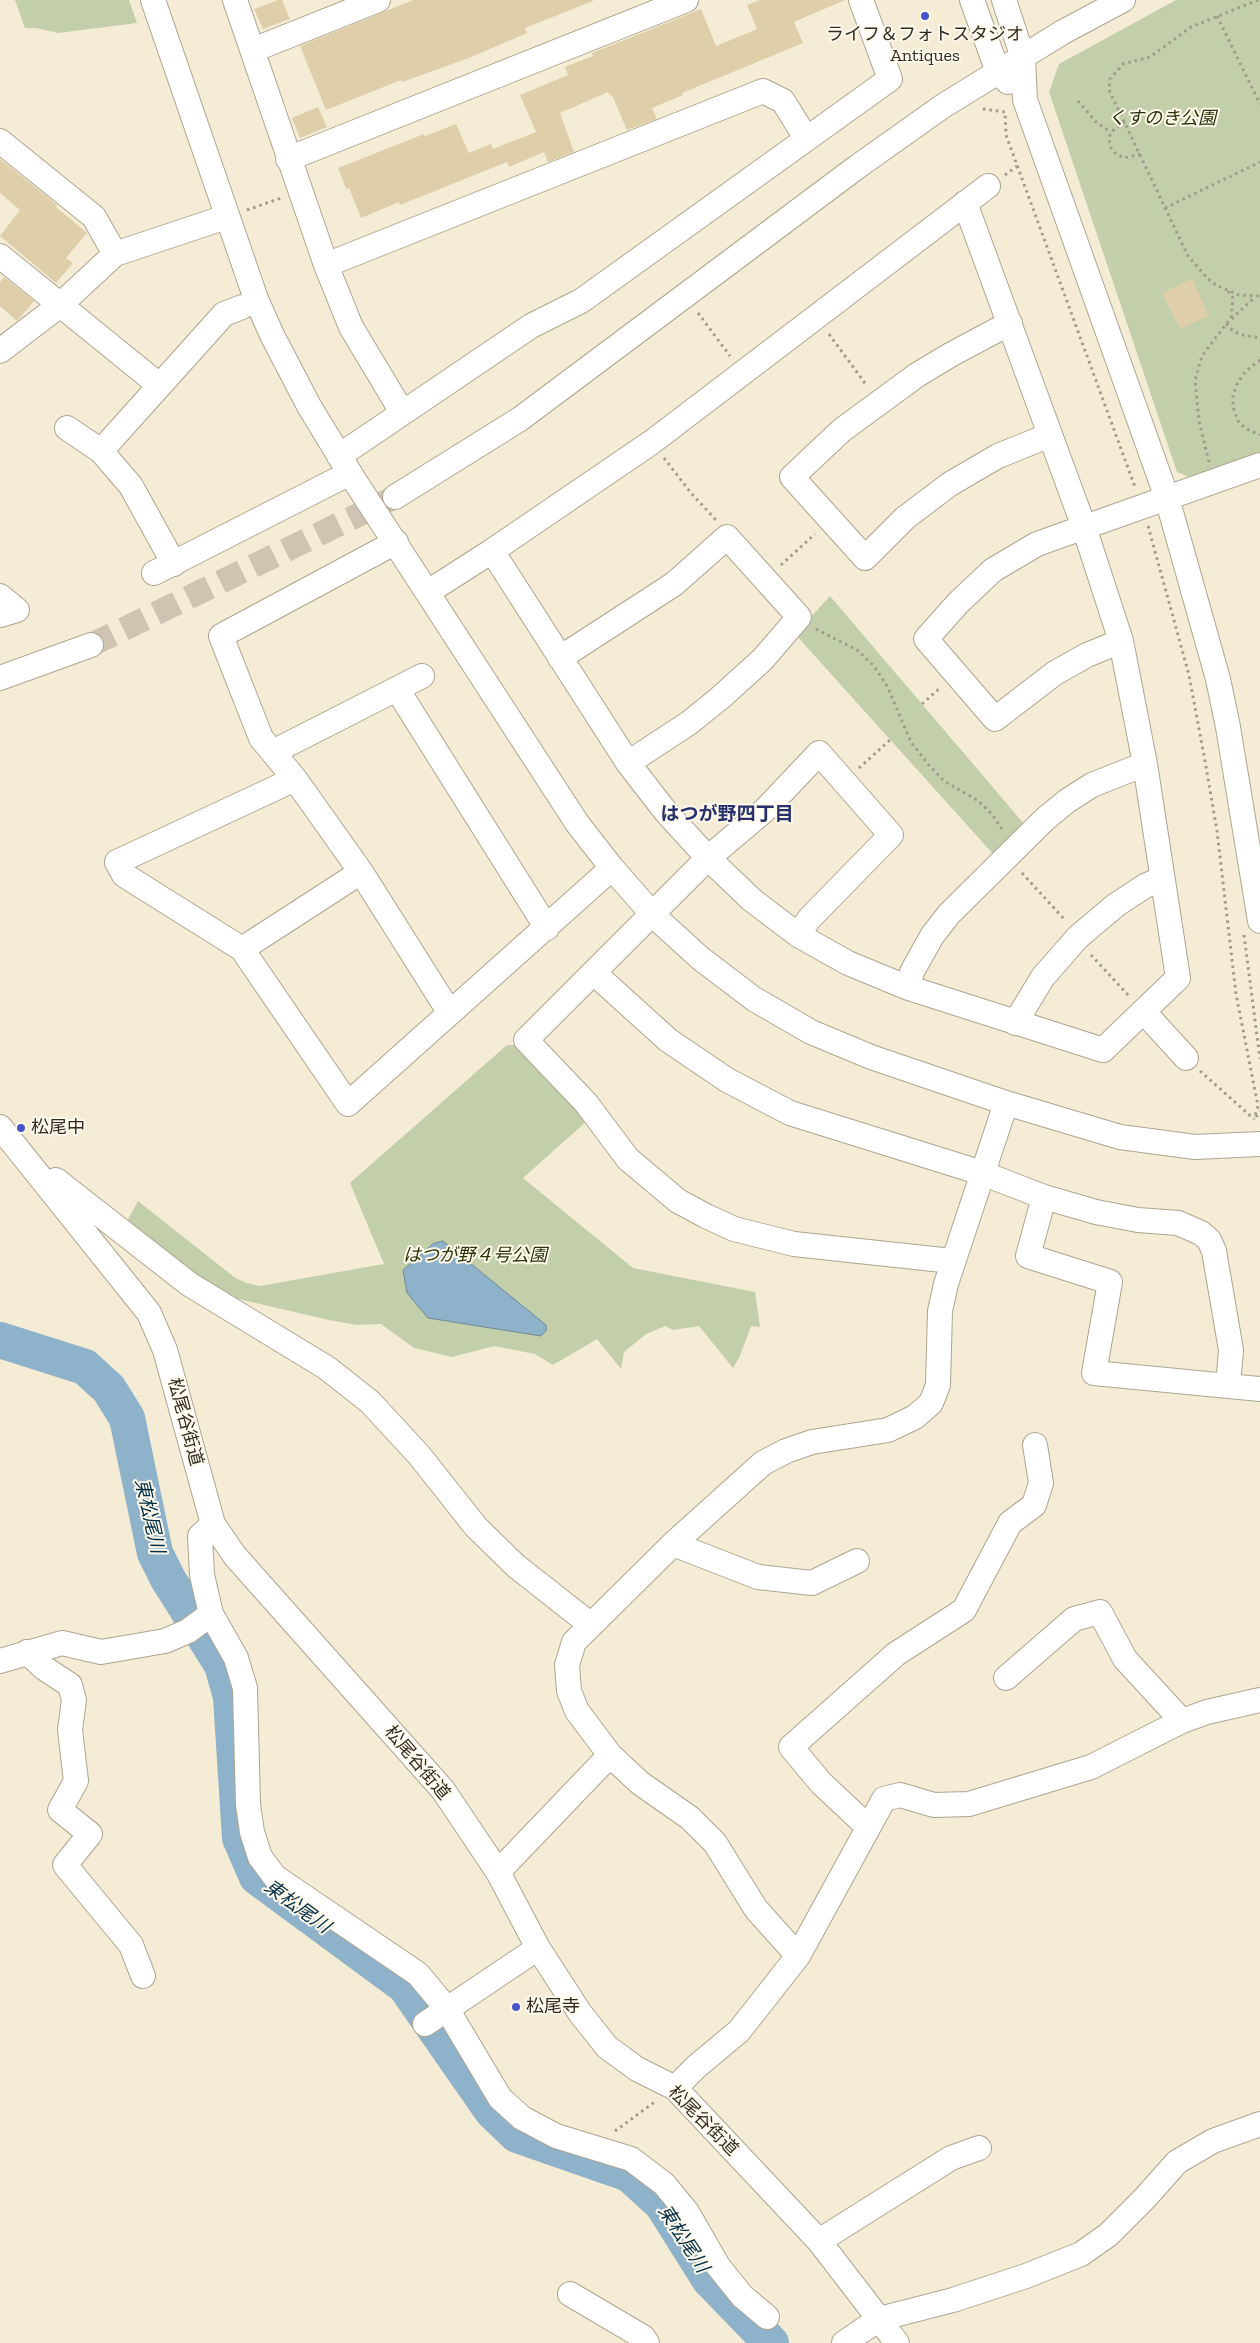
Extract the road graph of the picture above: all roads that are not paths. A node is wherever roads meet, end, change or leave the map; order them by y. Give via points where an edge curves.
1 (153, 0) edge
2 (235, 0) edge
3 (378, 0) edge
4 (686, 0) edge
5 (861, 0) edge
6 (972, 0) edge
7 (1004, 0) edge
8 (1123, 0) edge
9 (254, 50) junction
10 (1023, 58) junction
11 (998, 72) junction
12 (1025, 100) junction
13 (806, 138) junction
14 (0, 141) edge
15 (288, 159) junction
16 (988, 186) dead end
17 (965, 203) junction
18 (234, 214) junction
19 (115, 254) junction
20 (0, 256) edge
21 (326, 265) junction
22 (60, 305) junction
23 (242, 307) dead end
24 (1010, 323) junction
25 (0, 352) edge
26 (159, 385) junction
27 (402, 412) junction
28 (67, 428) dead end
29 (1050, 435) junction
30 (101, 451) junction
31 (344, 464) junction
32 (1260, 465) edge
33 (395, 497) tunnel mouth
34 (1167, 498) junction
35 (1084, 527) junction
36 (396, 542) junction
37 (492, 551) junction
38 (428, 592) junction
39 (0, 596) edge
40 (0, 615) edge
41 (1121, 641) junction
42 (91, 645) tunnel mouth
43 (560, 658) junction
44 (422, 676) dead end
45 (0, 678) edge
46 (397, 689) junction
47 (273, 752) junction
48 (628, 763) junction
49 (1145, 764) junction
50 (295, 779) junction
51 (708, 858) junction
52 (612, 868) junction
53 (361, 872) junction
54 (1161, 879) junction
55 (653, 914) junction
56 (1252, 926) edge
57 (547, 928) junction
58 (798, 935) junction
59 (242, 949) junction
60 (594, 973) junction
61 (906, 987) junction
62 (1143, 1011) junction
63 (450, 1013) junction
64 (1015, 1024) junction
65 (1186, 1058) road end
66 (1017, 1106) junction
67 (0, 1127) edge
68 (1260, 1144) edge
69 (25, 1156) junction
70 (982, 1173) junction
71 (1044, 1197) junction
72 (952, 1261) junction
73 (1228, 1386) junction
74 (1260, 1389) edge
75 (1035, 1444) dead end
76 (213, 1524) junction
77 (673, 1544) junction
78 (857, 1561) dead end
79 (211, 1614) junction
80 (591, 1625) junction
81 (28, 1652) junction
82 (0, 1662) edge
83 (1006, 1678) dead end
84 (1260, 1700) edge
85 (1182, 1721) junction
86 (610, 1755) junction
87 (868, 1827) junction
88 (498, 1872) junction
89 (538, 1948) junction
90 (798, 1956) junction
91 (143, 1976) dead end
92 (436, 2016) junction
93 (675, 2088) junction
94 (1260, 2124) edge
95 (980, 2148) dead end
96 (819, 2242) junction
97 (570, 2294) dead end
98 (766, 2317) dead end
99 (879, 2319) junction
100 (647, 2343) edge
101 (844, 2343) edge
102 (897, 2343) edge

1 - 18 street
2 - 9 street
3 - 9 street
4 - 15 street
5 - 13 street via 890,79
6 - 11 street
7 - 10 street
8 - 10 street
9 - 15 street
10 - 11 street
10 - 12 street
11 - 12 street
11 - 33 street via 856,167 520,419
12 - 34 street
13 - 21 street via 783,101 763,91
13 - 27 street via 581,301 531,326
14 - 19 street via 94,217
15 - 21 street
16 - 17 street
17 - 24 street
17 - 37 street via 652,442
18 - 19 street
18 - 31 street via 272,335
19 - 22 street
20 - 22 street
21 - 27 street via 351,327
22 - 25 street
22 - 26 street
23 - 26 street via 224,314
24 - 29 street
24 - 29 street via 952,354 879,402 842,430 792,477 865,558 905,518 950,484 998,456
26 - 30 street
27 - 31 street
28 - 30 street
29 - 35 street
30 - 31 street via 131,486 164,569 234,521
31 - 36 street
32 - 34 street
34 - 35 street
34 - 56 street via 1218,679
35 - 41 street
35 - 41 street via 1036,544 993,570 926,639 995,719 1055,673
36 - 38 street
36 - 47 street via 220,636 261,738
37 - 38 street
37 - 43 street
38 - 52 street via 578,823
39 - 40 street via 17,610
41 - 49 street
42 - 45 street
43 - 48 street
43 - 48 street via 674,584 727,537 799,617 763,659 720,698 689,723
44 - 46 street
46 - 47 street
46 - 57 street
47 - 50 street
48 - 51 street
49 - 54 street
49 - 61 street via 1092,785 1067,801 1007,856 949,914 932,936
50 - 53 street
50 - 59 street via 117,862 124,875
51 - 55 street
51 - 58 street via 752,900
51 - 58 street via 766,809 819,753 891,834 809,919
52 - 55 street
52 - 57 street
53 - 59 street
53 - 63 street
54 - 62 street via 1178,978
54 - 64 street via 1116,904 1078,937 1043,977
55 - 60 street
55 - 66 street via 700,958 754,999 811,1032 871,1057
57 - 63 street
58 - 61 street via 848,963
59 - 63 street via 342,1110
60 - 70 street via 668,1040 757,1098 790,1113
60 - 72 street via 526,1040 586,1103 628,1159 652,1181 678,1201 706,1216 764,1238
61 - 64 street
62 - 64 street via 1103,1050
62 - 65 street
66 - 68 street via 1120,1137 1195,1147
66 - 70 street
67 - 69 street, 松尾谷街道
69 - 76 street, 松尾谷街道 via 149,1313 166,1350
69 - 80 street via 189,1284 327,1368 370,1402 419,1455 476,1528 516,1566
70 - 71 street
70 - 72 street
71 - 73 street via 1121,1217 1178,1223 1196,1230 1209,1240 1214,1251 1231,1350
71 - 73 street via 1028,1256 1110,1282 1094,1373
72 - 77 street via 940,1311 938,1384 931,1404 914,1418 888,1430 812,1442 771,1459
73 - 74 street
75 - 87 street via 1041,1483 1034,1505 1010,1523 964,1610 896,1654 790,1747 821,1783
76 - 79 street via 200,1536 202,1575
76 - 88 street, 松尾谷街道 via 235,1556 443,1790
77 - 78 street via 758,1577 812,1583
77 - 80 street
79 - 81 street via 188,1631 165,1641 101,1652 62,1643
79 - 92 street via 236,1658 245,1688 248,1804 260,1857 275,1877 418,1974
80 - 86 street via 574,1642 568,1665 569,1691 577,1711
81 - 82 street
81 - 91 street via 44,1668 70,1685 74,1700 70,1730 76,1781 60,1810 90,1834 66,1865 132,1945
83 - 85 street via 1074,1619 1100,1612 1125,1659
84 - 85 street
85 - 87 street via 1091,1766 969,1804 934,1805 900,1795 884,1799
86 - 88 street
86 - 90 street via 640,1783 690,1818 715,1843 756,1909
87 - 90 street
88 - 89 street, 松尾谷街道
89 - 92 street
89 - 93 street, 松尾谷街道 via 580,2013 607,2047 637,2069
90 - 93 street via 739,2031
92 - 98 street via 500,2098 522,2118 556,2136 631,2160 664,2184 687,2212 718,2266 742,2296
93 - 96 street, 松尾谷街道
94 - 99 street via 1213,2141 1177,2162 1108,2234 1081,2254 952,2300
95 - 96 street via 951,2158
96 - 99 street, 松尾谷街道
97 - 100 street via 643,2337
99 - 101 street
99 - 102 street, 松尾谷街道

